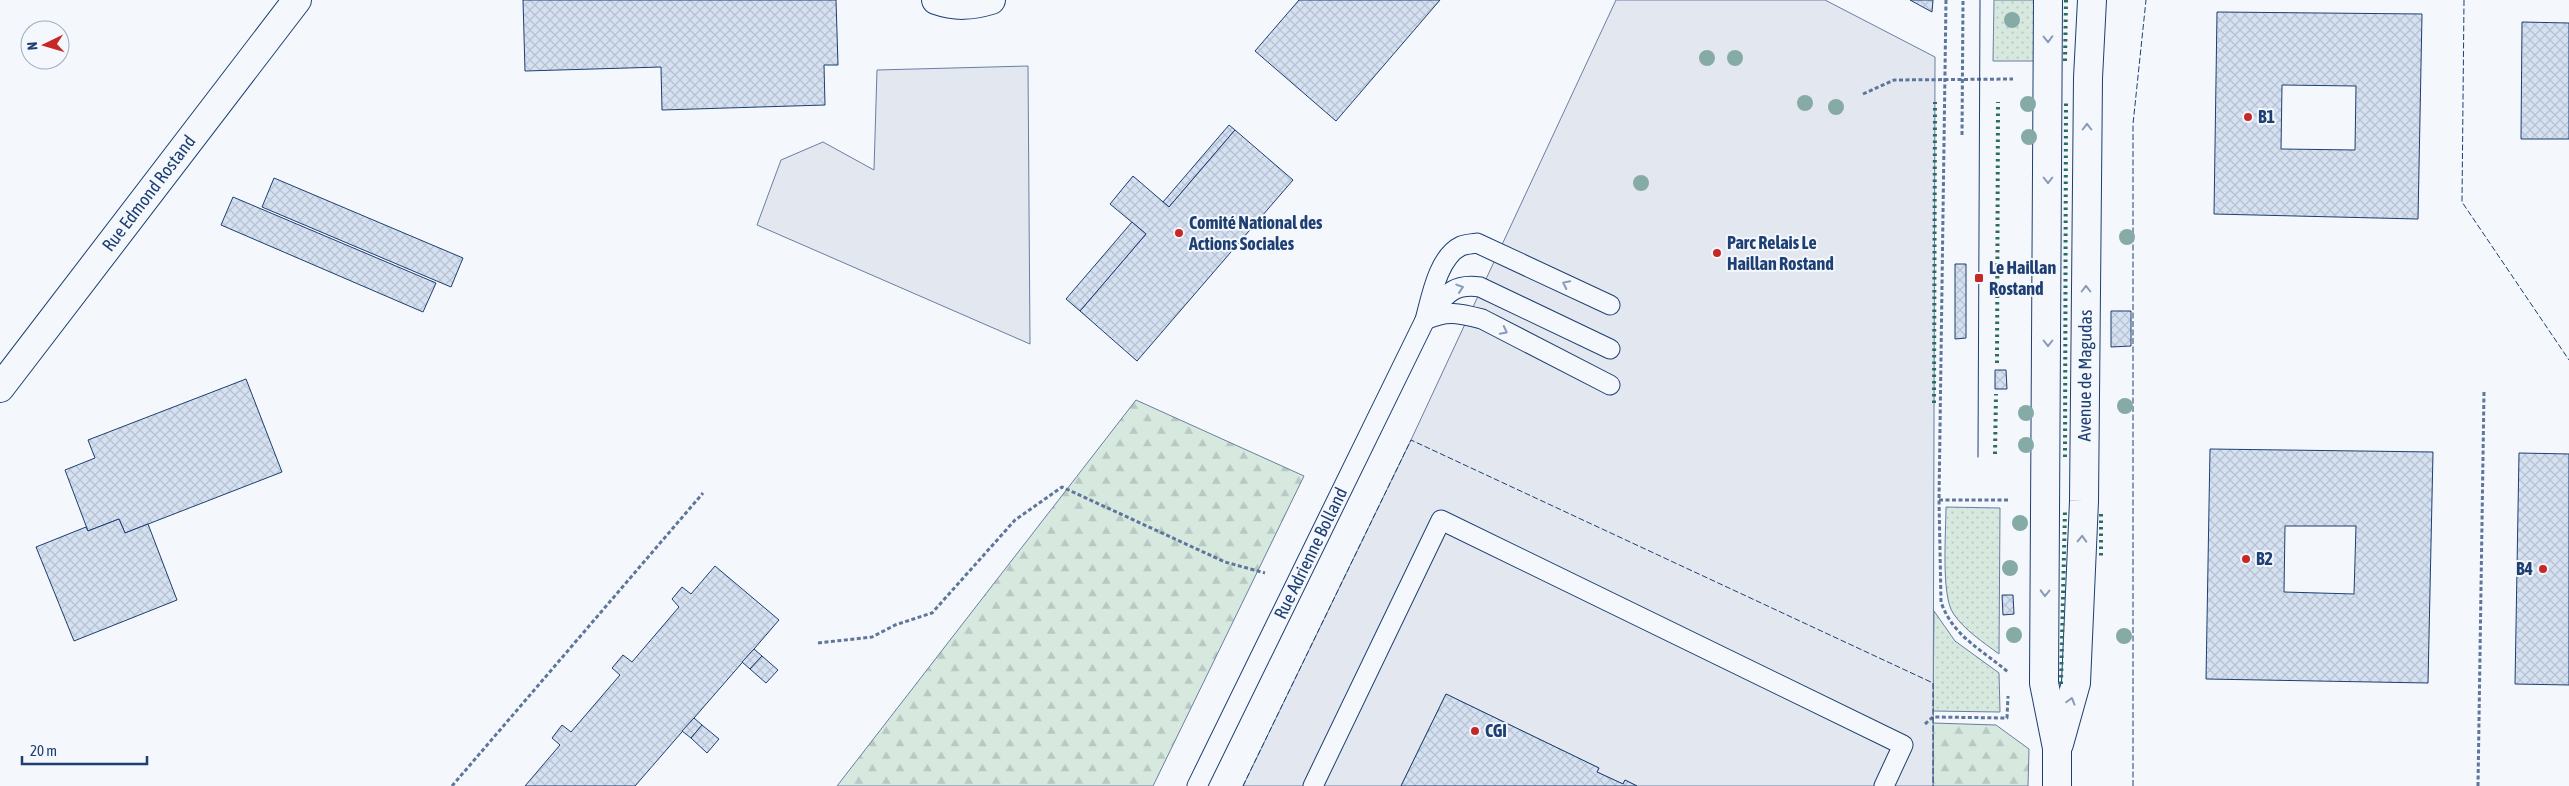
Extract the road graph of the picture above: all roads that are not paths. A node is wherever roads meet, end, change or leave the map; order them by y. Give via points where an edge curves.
1 (297, 0) edge
2 (936, 0) edge
3 (991, 0) edge
4 (2048, 0) edge
5 (2092, 0) edge
6 (1610, 305) dead end
7 (1425, 320) junction
8 (1610, 349) dead end
9 (1610, 385) dead end
10 (0, 388) edge
11 (2058, 748) junction
12 (1197, 786) edge
13 (1313, 786) edge
14 (1884, 786) edge
15 (2057, 786) edge

1 - 10 main road, Rue Edmond Rostand
2 - 3 main road via 953,6
4 -> 11 main road, Avenue de Magudas via 2044,683
11 -> 5 main road, Avenue de Magudas via 2076,683 2084,500 2088,78
6 -> 7 lane via 1477,243 1460,247 1449,257 1436,280
7 -> 8 lane via 1452,290 1466,285 1480,287
7 -> 9 lane via 1440,313 1460,313 1482,319
7 - 12 lane, Rue Adrienne Bolland
11 - 15 main road, Avenue de Magudas
13 - 14 lane via 1441,520 1903,745

